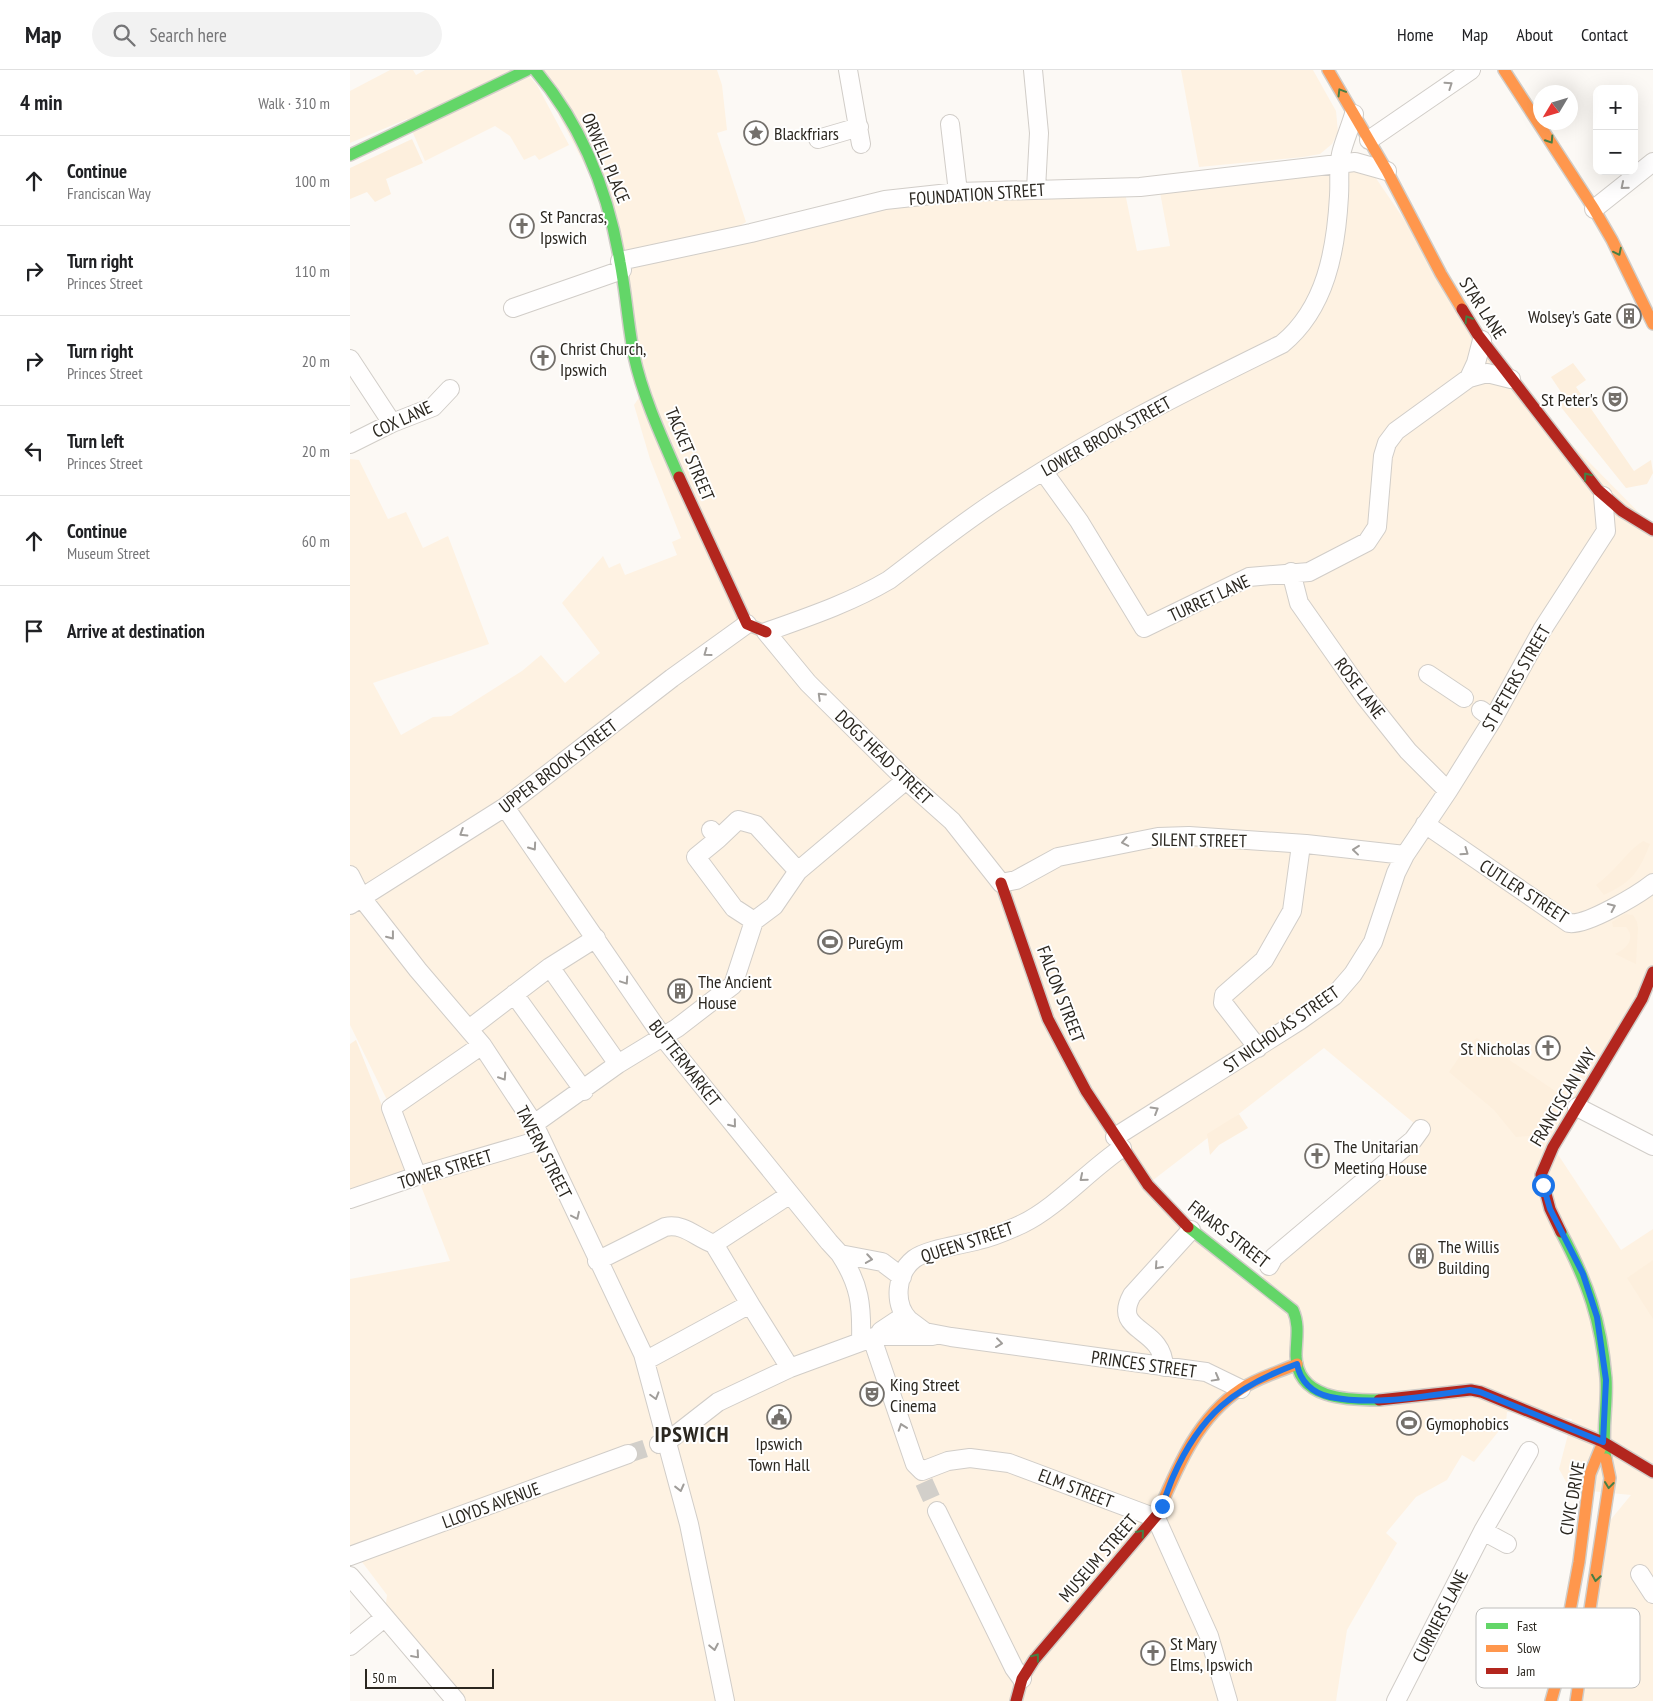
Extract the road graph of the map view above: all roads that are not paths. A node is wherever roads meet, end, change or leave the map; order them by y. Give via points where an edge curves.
1 (527, 70) edge
2 (535, 70) edge
3 (848, 70) edge
4 (1032, 70) edge
5 (1328, 70) edge
6 (1471, 70) edge
7 (1504, 70) edge
8 (1354, 114) junction
9 (950, 124) dead end
10 (818, 139) dead end
11 (1369, 140) junction
12 (350, 155) edge
13 (1653, 162) edge
14 (1340, 163) junction
15 (1387, 171) junction
16 (1036, 189) junction
17 (958, 192) junction
18 (1594, 209) junction
19 (621, 265) junction
20 (513, 308) dead end
21 (1653, 324) edge
22 (1482, 340) junction
23 (350, 359) edge
24 (1469, 378) junction
25 (1511, 378) junction
26 (450, 389) dead end
27 (392, 423) junction
28 (350, 444) edge
29 (1044, 470) junction
30 (1604, 496) junction
31 (1633, 517) junction
32 (1653, 530) edge
33 (1606, 531) junction
34 (1291, 572) junction
35 (747, 624) junction
36 (766, 632) junction
37 (1428, 674) dead end
38 (1464, 698) dead end
39 (906, 780) junction
40 (1448, 791) junction
41 (505, 807) junction
42 (1425, 824) junction
43 (1301, 845) junction
44 (1405, 855) junction
45 (798, 871) junction
46 (350, 875) edge
47 (1001, 883) junction
48 (1653, 883) edge
49 (356, 901) edge
50 (754, 921) junction
51 (596, 938) junction
52 (550, 967) junction
53 (1653, 976) edge
54 (514, 994) junction
55 (469, 1029) junction
56 (662, 1036) junction
57 (482, 1045) junction
58 (1258, 1048) junction
59 (618, 1064) junction
60 (584, 1091) junction
61 (1577, 1106) junction
62 (1421, 1128) dead end
63 (537, 1132) junction
64 (1118, 1143) junction
65 (1653, 1146) edge
66 (417, 1176) junction
67 (789, 1195) junction
68 (350, 1198) edge
69 (1191, 1230) junction
70 (714, 1244) junction
71 (840, 1254) junction
72 (597, 1261) junction
73 (1269, 1266) dead end
74 (902, 1277) junction
75 (750, 1304) junction
76 (906, 1320) junction
77 (951, 1337) junction
78 (869, 1338) junction
79 (645, 1362) junction
80 (1297, 1364) junction
81 (1164, 1367) junction
82 (790, 1368) junction
83 (1241, 1389) junction
84 (663, 1442) junction
85 (1603, 1442) junction
86 (1529, 1451) dead end
87 (628, 1454) tunnel mouth
88 (1653, 1472) edge
89 (923, 1476) joint
90 (937, 1511) tunnel mouth
91 (1156, 1518) junction
92 (1483, 1531) junction
93 (1507, 1544) dead end
94 (351, 1555) edge
95 (1640, 1574) dead end
96 (350, 1576) edge
97 (1653, 1594) edge
98 (1571, 1608) edge
99 (1590, 1608) edge
100 (384, 1618) junction
101 (350, 1646) edge
102 (1022, 1679) junction
103 (1555, 1688) edge
104 (1578, 1688) edge
105 (720, 1699) edge
106 (456, 1701) edge
107 (1016, 1701) edge
108 (1228, 1701) edge
109 (1396, 1701) edge
110 (1551, 1701) edge
111 (1576, 1701) edge

1 - 12 street
2 - 19 street, ORWELL PLACE via 563,106 591,162 613,219
3 - 10 street via 860,136
4 - 16 street via 1039,133
8 -> 5 street, STAR LANE
11 -> 6 street
7 -> 18 street
8 - 11 street, STAR LANE
8 - 14 street, LOWER BROOK STREET
9 - 17 street
11 - 15 street, STAR LANE
13 -> 18 street
14 - 15 street via 1354,162
14 - 16 street, FOUNDATION STREET via 1140,187
14 - 29 street, LOWER BROOK STREET via 1337,237 1332,262 1308,315 1295,334 1282,344 1116,427
22 -> 15 street, STAR LANE via 1440,274
16 - 17 street, FOUNDATION STREET
17 - 19 street, FOUNDATION STREET via 885,200
18 -> 21 street
19 - 20 street
19 - 35 street, TACKET STREET via 642,383 688,497
22 - 24 street
22 - 25 street, STAR LANE
23 - 27 street
24 - 25 street, TURRET LANE via 1487,373
24 - 34 street, TURRET LANE via 1396,431 1387,443 1374,536 1319,568 1309,572
30 -> 25 street, STAR LANE
26 - 27 street, COX LANE via 433,407
27 - 28 street, COX LANE
29 - 34 street, TURRET LANE via 1144,628 1248,577
29 - 36 street, LOWER BROOK STREET via 877,587 836,607
30 - 31 street, STAR LANE
30 - 33 street
31 - 32 street, STAR LANE
31 - 33 street, ST PETERS STREET
33 - 40 street, ST PETERS STREET via 1487,715
34 - 40 street, ROSE LANE via 1299,604 1365,697 1408,751
35 - 36 street
35 -> 41 street, UPPER BROOK STREET
39 -> 36 street, DOGS HEAD STREET via 808,683
37 - 38 street
39 - 45 street
39 - 47 street, DOGS HEAD STREET via 952,821
40 - 42 street, ST PETERS STREET
41 -> 49 street, UPPER BROOK STREET
41 -> 51 street, BUTTERMARKET
42 - 44 street, ST NICHOLAS STREET
42 -> 48 street, CUTLER STREET via 1568,923 1588,920 1632,898
44 -> 43 street, SILENT STREET
43 -> 47 street, SILENT STREET via 1189,836 1149,838 1058,857 1016,880
43 - 58 street via 1292,911 1264,960 1224,995 1223,1004
44 - 58 street, ST NICHOLAS STREET via 1369,950 1342,988
45 - 50 street via 774,906
45 - 50 street via 756,825 738,820 714,835 696,858 734,908
46 - 49 street, TAVERN STREET
47 - 64 street, FALCON STREET via 1048,1019
49 -> 55 street, TAVERN STREET
50 - 56 street, TOWER STREET via 733,985
51 - 52 street
51 -> 56 street, BUTTERMARKET
52 - 54 street
52 - 59 street
53 - 61 street, FRANCISCAN WAY via 1636,1011
54 - 55 street
54 - 60 street
55 - 57 street, TAVERN STREET
56 - 59 street, TOWER STREET
56 -> 67 street, BUTTERMARKET
57 -> 63 street, TAVERN STREET
57 - 66 street via 391,1108
64 -> 58 street, ST NICHOLAS STREET
59 - 60 street, TOWER STREET
60 - 63 street, TOWER STREET
61 - 65 street
61 - 85 street, FRANCISCAN WAY via 1541,1175 1550,1209 1583,1274 1597,1317 1606,1380
62 - 73 street via 1413,1140 1274,1257
63 - 66 street, TOWER STREET
63 -> 72 street, TAVERN STREET
64 - 69 street, FRIARS STREET via 1148,1185
64 -> 74 street, QUEEN STREET via 1104,1160 1023,1224 982,1240 921,1255 906,1267
66 - 68 street, TOWER STREET
67 - 70 street
67 - 71 street, BUTTERMARKET
69 - 80 street, FRIARS STREET via 1293,1310 1298,1324
69 -> 81 street via 1132,1295 1126,1306 1130,1322 1147,1334 1159,1349
70 - 72 street via 674,1225
70 - 75 street
71 -> 74 street via 882,1262
71 - 78 street, BUTTERMARKET via 855,1279
72 - 79 street, TAVERN STREET
74 - 76 street, QUEEN STREET via 899,1300
75 - 79 street
75 - 82 street
76 - 77 street, PRINCES STREET via 926,1332
76 - 78 street via 886,1326
77 - 78 street, PRINCES STREET
77 -> 81 street, PRINCES STREET
78 - 82 street, PRINCES STREET
89 -> 78 street, BUTTERMARKET via 915,1464 875,1347
79 -> 84 street, TAVERN STREET
80 - 83 street
80 - 85 street via 1300,1376 1308,1386 1329,1397 1377,1400 1470,1390
81 -> 83 street, PRINCES STREET via 1206,1372
82 - 84 street, PRINCES STREET via 718,1402
83 - 91 street, MUSEUM STREET via 1198,1430
84 -> 105 street, TAVERN STREET via 689,1524
85 - 88 street
85 - 98 street, CIVIC DRIVE via 1590,1474
85 -> 99 street, CIVIC DRIVE via 1610,1478
86 - 92 street, CURRIERS LANE
87 - 94 street, LLOYDS AVENUE
89 - 91 street, ELM STREET via 948,1461 970,1458 1009,1463
90 - 102 street
102 -> 91 street, MUSEUM STREET via 1034,1660
91 - 108 street via 1208,1636
92 - 93 street
92 - 109 street, CURRIERS LANE
95 - 97 street
96 - 100 street
100 - 101 street
100 -> 106 street
102 - 107 street, MUSEUM STREET
103 - 110 street, CIVIC DRIVE
104 -> 111 street, CIVIC DRIVE

